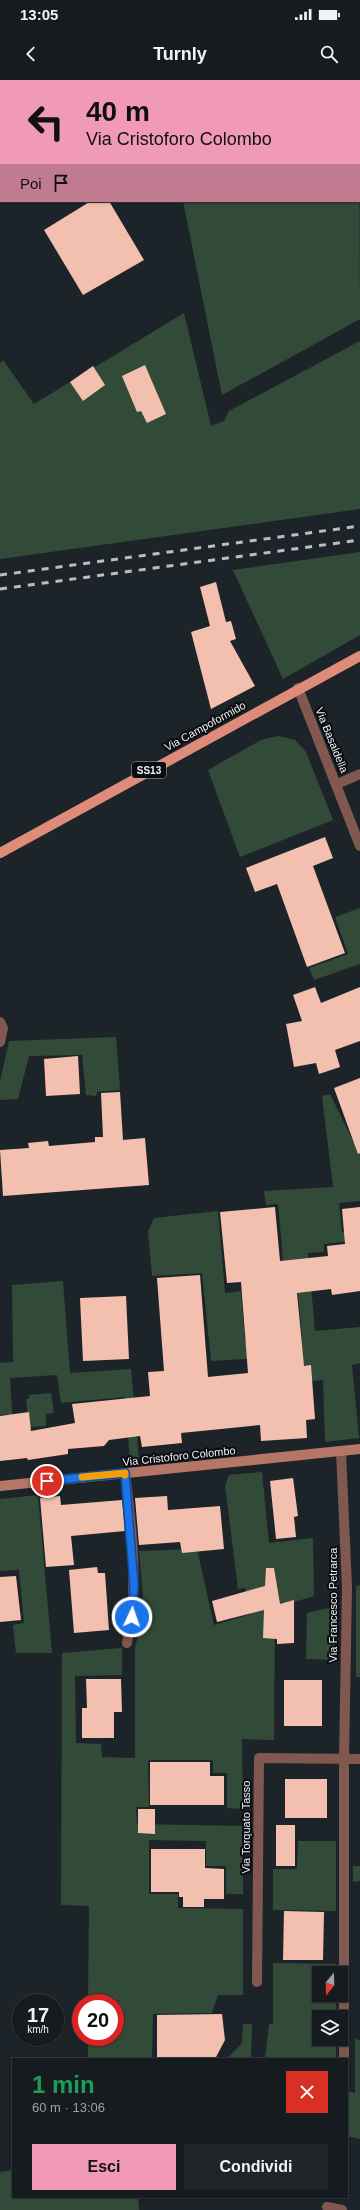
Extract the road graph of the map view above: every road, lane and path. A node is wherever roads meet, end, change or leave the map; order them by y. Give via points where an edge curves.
1 (360, 656) edge
2 (298, 688) junction
3 (360, 774) edge
4 (337, 784) junction
5 (360, 846) edge
6 (0, 853) edge
7 (0, 1022) edge
8 (0, 1042) edge
9 (360, 1449) edge
10 (341, 1452) junction
11 (125, 1473) junction
12 (0, 1486) edge
13 (127, 1644) dead end
14 (344, 1759) junction
15 (360, 1759) edge
16 (257, 1982) dead end
17 (344, 2058) edge
18 (327, 2207) dead end
19 (342, 2210) edge

1 - 2 main road, Via Campoformido / SS13
2 - 4 street, Via Basaldella
2 - 6 main road, Via Campoformido / SS13
3 - 4 street
4 - 5 street, Via Basaldella
7 - 8 street via 4,1028
9 - 10 main road, Via Cristoforo Colombo
10 - 11 main road, Via Cristoforo Colombo
10 - 14 street, Via Francesco Petrarca via 347,1587
11 - 12 main road, Via Cristoforo Colombo
11 - 13 street via 134,1585
14 - 15 street
14 - 16 street, Via Torquato Tasso via 259,1758
14 - 17 street, Via Francesco Petrarca
18 - 19 street

